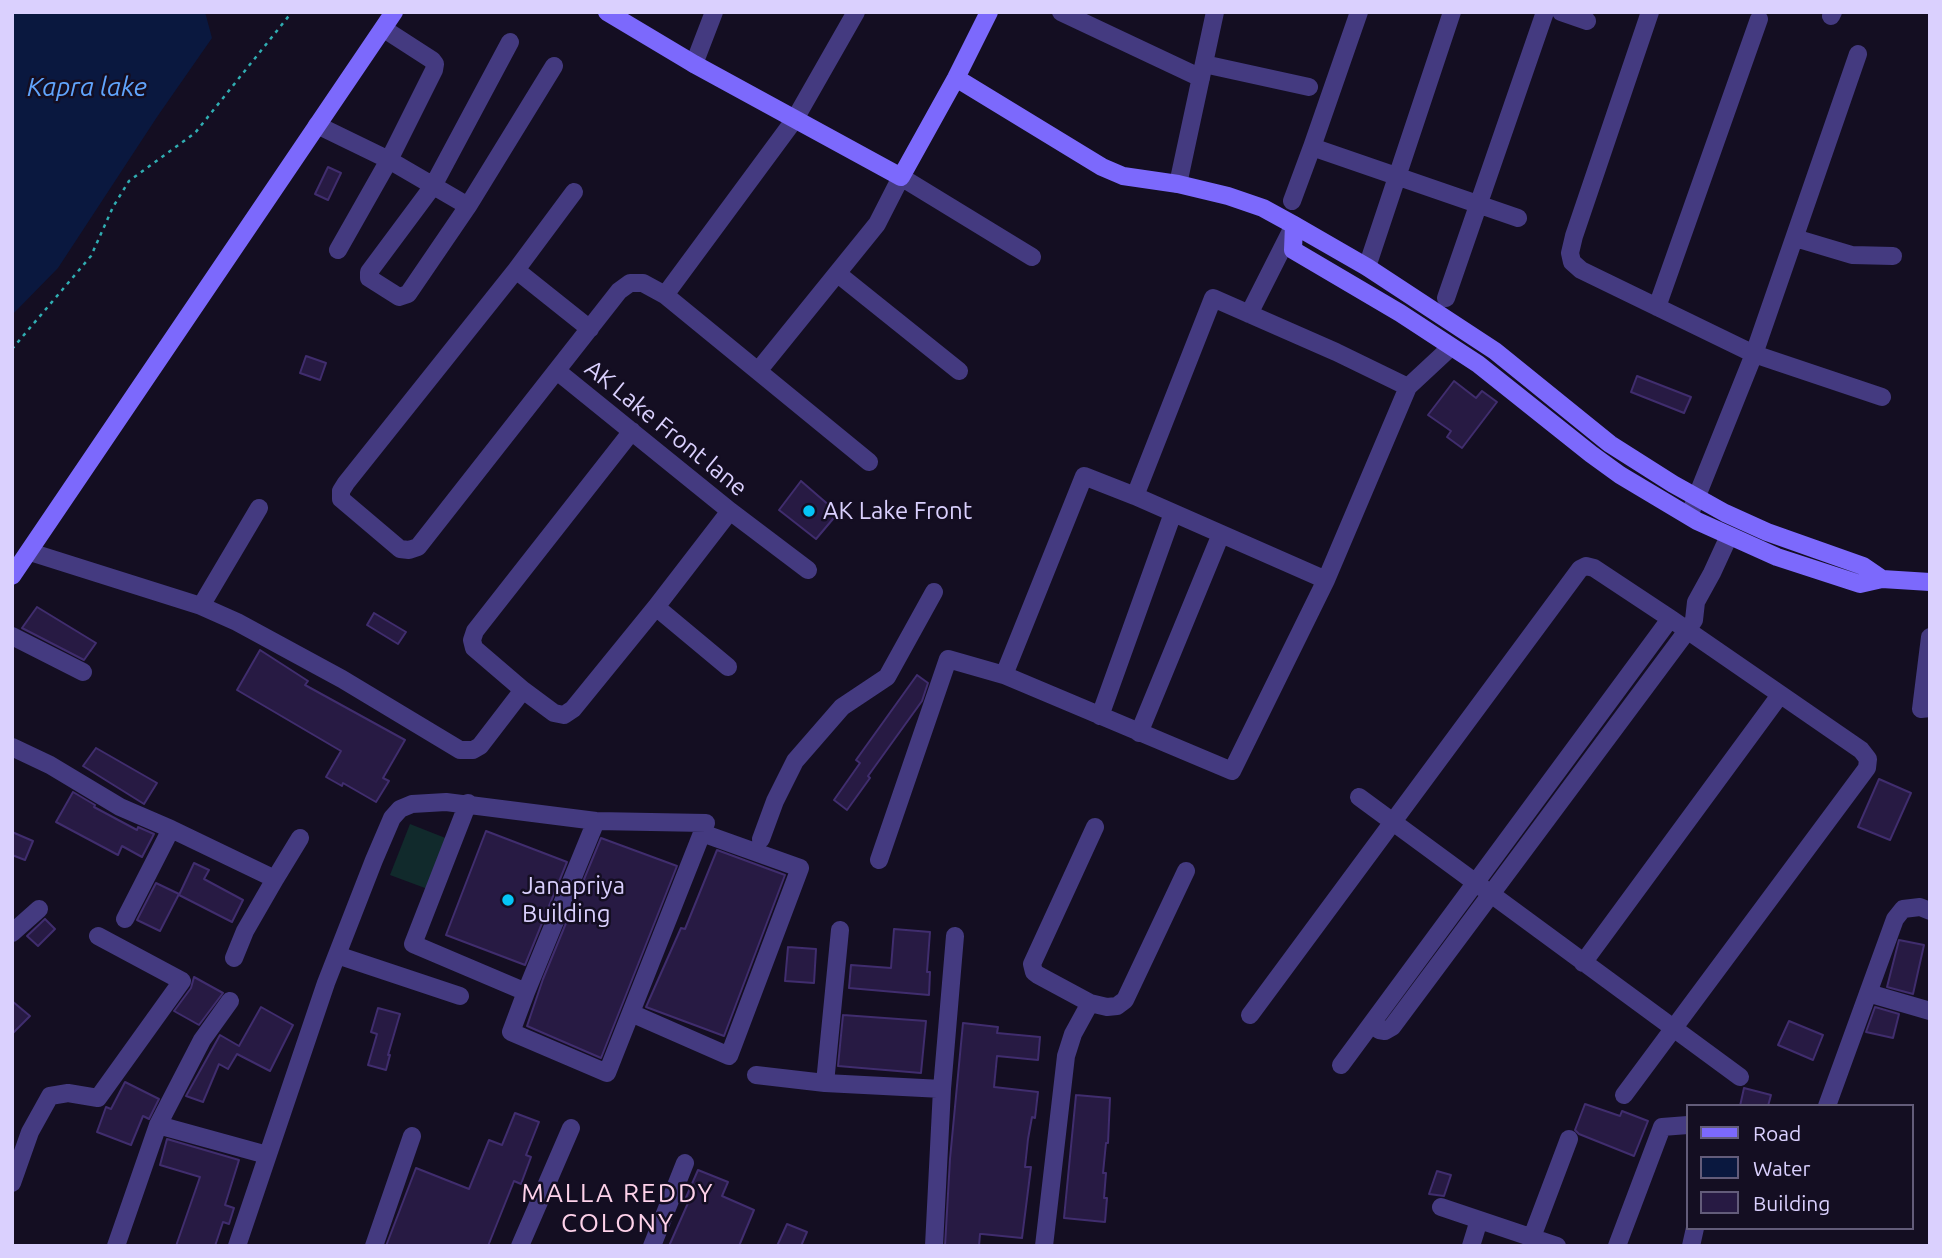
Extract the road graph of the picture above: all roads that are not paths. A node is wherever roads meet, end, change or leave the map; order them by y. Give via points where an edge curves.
1 (394, 12) edge
2 (607, 12) edge
3 (714, 12) edge
4 (856, 12) edge
5 (989, 12) edge
6 (1061, 12) edge
7 (1215, 12) edge
8 (1359, 12) edge
9 (1452, 12) edge
10 (1545, 12) edge
11 (1561, 12) edge
12 (1650, 12) edge
13 (1759, 19) dead end
14 (1587, 21) dead end
15 (384, 29) junction
16 (510, 42) dead end
17 (1858, 54) dead end
18 (694, 64) junction
19 (554, 66) dead end
20 (1202, 71) junction
21 (956, 78) junction
22 (1309, 87) dead end
23 (795, 119) junction
24 (317, 125) junction
25 (1312, 147) junction
26 (389, 160) junction
27 (1396, 176) junction
28 (901, 177) junction
29 (1178, 184) junction
30 (433, 186) junction
31 (575, 192) dead end
32 (1292, 201) dead end
33 (1479, 204) junction
34 (468, 206) junction
35 (1518, 218) dead end
36 (1294, 225) junction
37 (1795, 238) junction
38 (338, 250) dead end
39 (1032, 257) dead end
40 (1893, 257) dead end
41 (1367, 267) junction
42 (516, 270) junction
43 (838, 274) junction
44 (666, 295) junction
45 (1447, 298) dead end
46 (1657, 307) junction
47 (1249, 314) junction
48 (590, 329) junction
49 (1464, 331) junction
50 (1451, 347) junction
51 (1754, 354) junction
52 (556, 371) junction
53 (758, 371) junction
54 (959, 371) dead end
55 (1408, 387) junction
56 (1882, 397) dead end
57 (632, 431) junction
58 (869, 462) dead end
59 (1135, 496) junction
60 (1697, 497) junction
61 (259, 508) dead end
62 (730, 512) junction
63 (1173, 513) junction
64 (1688, 516) junction
65 (1221, 534) junction
66 (1729, 536) junction
67 (30, 552) junction
68 (808, 570) dead end
69 (12, 576) edge
70 (1882, 579) junction
71 (1326, 580) junction
72 (1930, 582) edge
73 (934, 592) dead end
74 (1696, 602) junction
75 (201, 606) junction
76 (656, 607) junction
77 (1670, 619) junction
78 (1687, 631) junction
79 (12, 636) edge
80 (1930, 637) edge
81 (728, 667) dead end
82 (83, 671) dead end
83 (1004, 675) junction
84 (523, 690) junction
85 (1780, 695) junction
86 (1930, 708) edge
87 (1100, 716) junction
88 (1139, 733) junction
89 (20, 751) edge
90 (1359, 797) dead end
91 (468, 803) junction
92 (596, 821) junction
93 (1393, 822) junction
94 (1094, 827) dead end
95 (171, 829) junction
96 (702, 833) junction
97 (300, 838) dead end
98 (761, 839) dead end
99 (880, 860) dead end
100 (1186, 871) dead end
101 (275, 879) junction
102 (1483, 889) junction
103 (39, 909) dead end
104 (1930, 911) edge
105 (125, 919) dead end
106 (839, 930) dead end
107 (12, 933) edge
108 (98, 936) dead end
109 (955, 936) dead end
110 (337, 955) junction
111 (234, 958) dead end
112 (1583, 963) junction
113 (526, 992) junction
114 (1868, 993) junction
115 (460, 996) dead end
116 (230, 1002) dead end
117 (1090, 1003) junction
118 (1930, 1011) edge
119 (631, 1013) junction
120 (1250, 1015) dead end
121 (1673, 1029) junction
122 (1341, 1065) dead end
123 (756, 1075) dead end
124 (1740, 1077) dead end
125 (825, 1083) junction
126 (942, 1088) junction
127 (1625, 1095) dead end
128 (1828, 1104) edge
129 (158, 1125) junction
130 (1686, 1125) edge
131 (571, 1128) dead end
132 (412, 1136) dead end
133 (1570, 1139) dead end
134 (267, 1155) junction
135 (685, 1163) dead end
136 (12, 1183) edge
137 (1441, 1207) dead end
138 (1479, 1220) junction
139 (1532, 1237) junction
140 (654, 1245) edge
141 (116, 1246) edge
142 (237, 1246) edge
143 (374, 1246) edge
144 (520, 1246) edge
145 (934, 1246) edge
146 (1044, 1246) edge
147 (1471, 1246) edge
148 (1557, 1246) edge
149 (1617, 1246) edge

1 - 15 street
2 - 18 street
3 - 18 street
4 - 23 street
5 - 21 street
6 - 20 street
7 - 20 street
8 - 25 street
9 - 27 street
10 - 33 street
11 - 14 street
12 - 46 street via 1570,253 1580,270
13 - 46 street
15 - 24 street
15 - 26 street via 435,64
16 - 30 street
17 - 37 street
18 - 23 street
19 - 34 street
20 - 22 street
20 - 29 street
21 - 28 street
21 - 29 street via 1102,167 1123,176
23 - 28 street
23 - 44 street
24 - 26 street
24 - 67 street
25 - 27 street
25 - 32 street
26 - 30 street
26 - 38 street
27 - 33 street
27 - 41 street
28 - 39 street
28 - 43 street via 877,224
29 - 36 street via 1263,208
30 - 34 street
30 - 34 street via 369,275 399,298 408,294
31 - 42 street
33 - 35 street
33 - 45 street
36 - 41 street
36 - 47 street
36 - 50 street via 1293,250
37 - 40 street via 1852,255
37 - 51 street
41 - 49 street
42 - 48 street
42 - 52 street via 345,484 341,499 401,549 418,547
43 - 53 street
43 - 54 street
44 - 48 street, AK Lake Front lane via 643,283 630,283
44 - 53 street
46 - 51 street
47 - 55 street
47 - 59 street via 1213,298
48 - 52 street, AK Lake Front lane
49 - 50 street
49 - 60 street via 1610,444
50 - 55 street
50 - 64 street via 1591,454
51 - 56 street
51 - 60 street
52 - 57 street, AK Lake Front lane
53 - 58 street
55 - 71 street
57 - 62 street, AK Lake Front lane
57 - 84 street via 475,631 474,648
59 - 63 street
59 - 83 street via 1084,476
60 - 64 street
60 - 70 street via 1767,532 1863,566
61 - 75 street
62 - 68 street, AK Lake Front lane
62 - 76 street
63 - 65 street
63 - 87 street
64 - 66 street
65 - 71 street
65 - 88 street
66 - 70 street via 1860,584
66 - 74 street
67 - 69 street
67 - 75 street
70 - 72 street
71 - 88 street via 1231,771
73 - 98 street via 887,677 842,707 795,761
74 - 77 street
74 - 78 street
75 - 84 street via 342,679 460,750 480,746
76 - 81 street
76 - 84 street via 564,715
77 - 78 street
77 - 93 street via 1594,568 1580,569
77 - 102 street
78 - 85 street
78 - 102 street
79 - 82 street
80 - 86 street via 1922,709
83 - 87 street
83 - 99 street via 947,659
85 - 112 street
85 - 121 street via 1861,750 1868,759 1867,768
87 - 88 street
89 - 95 street via 120,807
90 - 93 street
91 - 92 street
91 - 110 street via 412,804 392,818
91 - 113 street via 413,944
92 - 96 street via 706,823
92 - 113 street
93 - 102 street
93 - 120 street
94 - 117 street via 1032,964 1038,975
95 - 101 street
95 - 105 street
96 - 119 street
96 - 119 street via 800,868 729,1056
97 - 101 street
100 - 117 street via 1125,1000 1107,1007
101 - 111 street
102 - 112 street
102 - 122 street
103 - 107 street
104 - 114 street via 1903,909 1895,919
106 - 125 street
108 - 136 street via 182,981 98,1098 68,1093 50,1096 30,1132
109 - 126 street
110 - 115 street
110 - 134 street
112 - 121 street
113 - 119 street via 511,1032 607,1073
114 - 118 street
114 - 128 street
116 - 129 street via 202,1040
117 - 146 street via 1066,1056
121 - 124 street
121 - 127 street
123 - 125 street
125 - 126 street
126 - 145 street
129 - 134 street
129 - 141 street
130 - 149 street via 1662,1127
131 - 144 street
132 - 143 street
133 - 139 street
134 - 142 street
135 - 140 street
137 - 138 street
138 - 139 street
138 - 147 street
139 - 148 street

